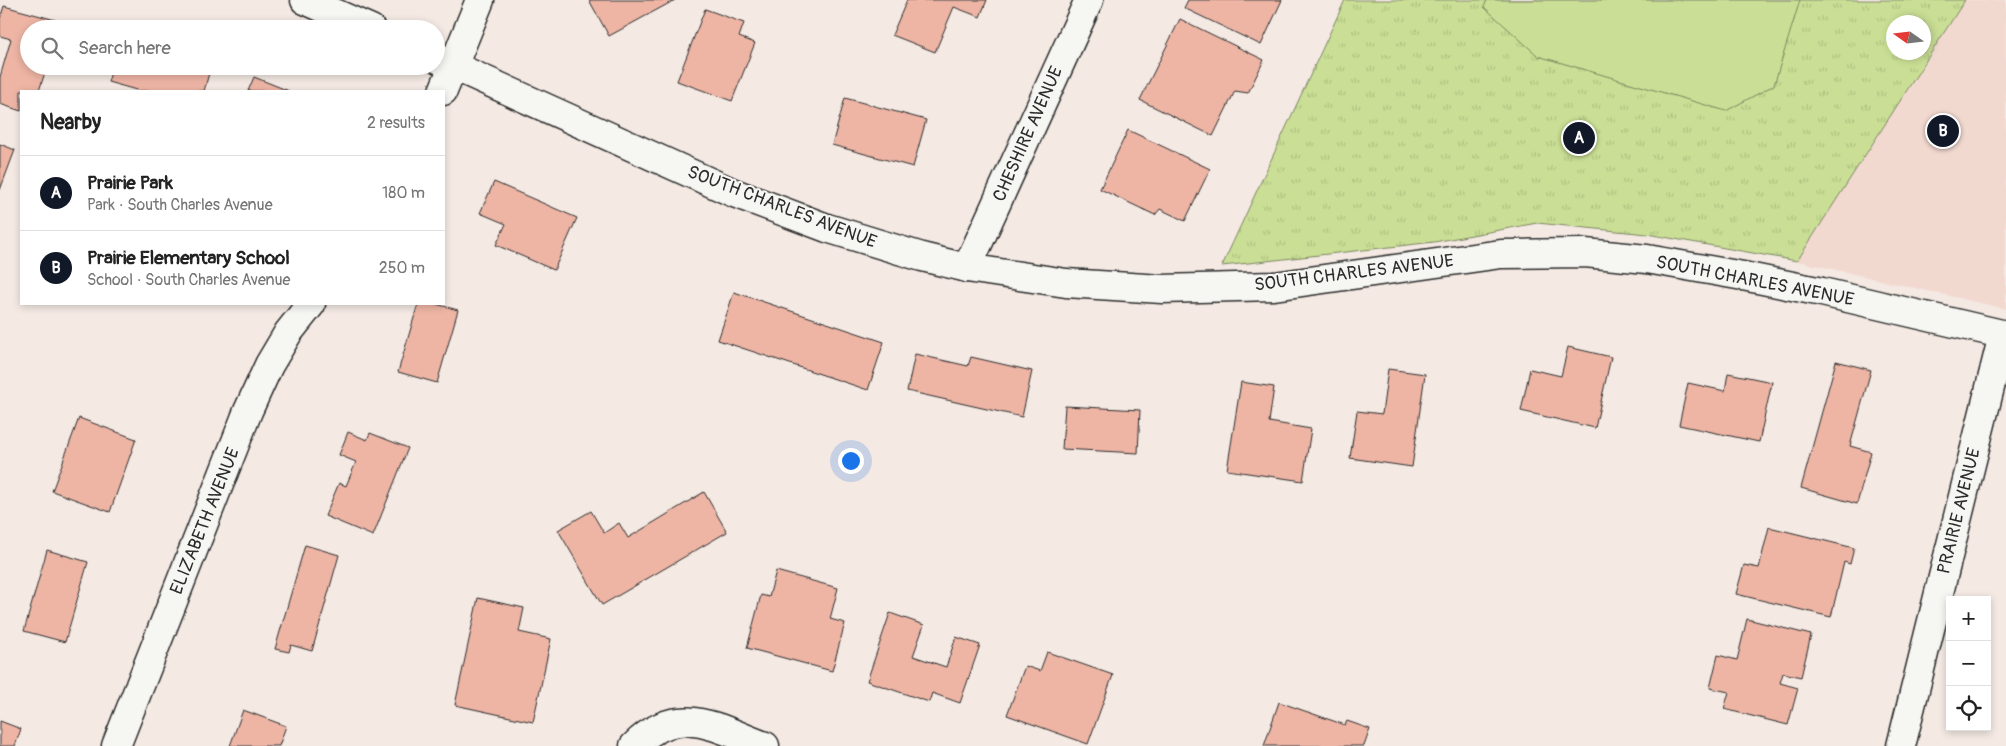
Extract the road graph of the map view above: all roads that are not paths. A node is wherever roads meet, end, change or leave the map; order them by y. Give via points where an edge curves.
1 (305, 0) edge
2 (480, 0) edge
3 (1089, 0) edge
4 (351, 20) edge
5 (445, 62) edge
6 (445, 75) edge
7 (444, 90) edge
8 (967, 268) junction
9 (310, 305) edge
10 (2005, 335) edge
11 (116, 746) edge
12 (634, 746) edge
13 (765, 746) edge
14 (1901, 746) edge

1 - 4 street
2 - 5 street
3 - 8 street, CHESHIRE AVENUE
5 - 8 street, SOUTH CHARLES AVENUE via 734,193 827,228
6 - 7 street
8 - 10 street, SOUTH CHARLES AVENUE via 1066,283 1162,289 1274,286 1501,254 1585,253 1646,259 1743,276
9 - 11 street, ELIZABETH AVENUE via 269,365 248,411
10 - 14 street, PRAIRIE AVENUE
12 - 13 street via 647,733 662,725 681,721 702,723

